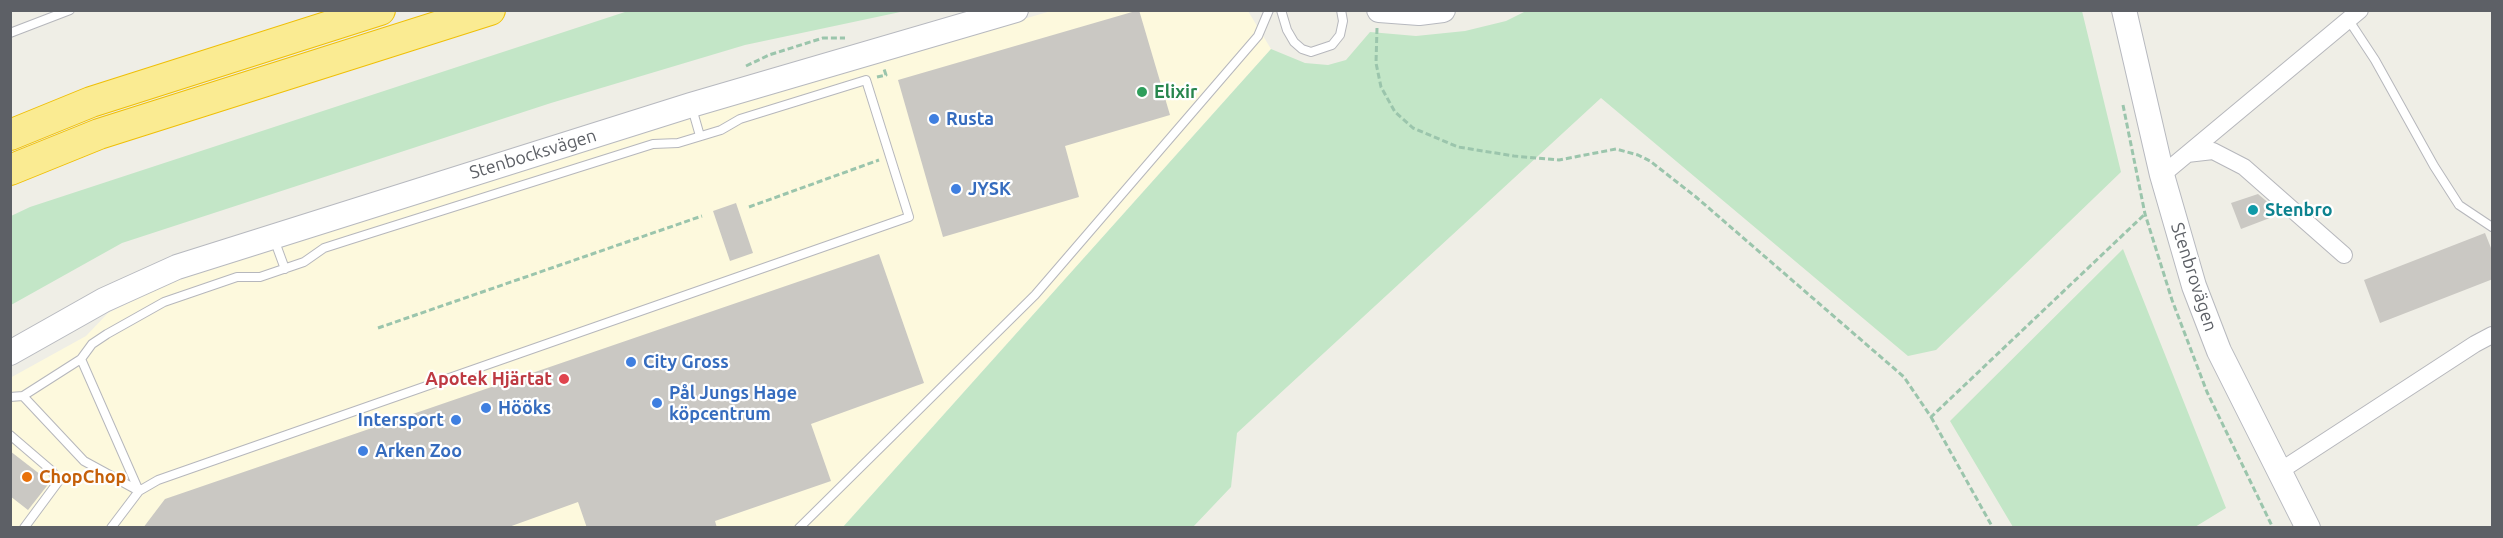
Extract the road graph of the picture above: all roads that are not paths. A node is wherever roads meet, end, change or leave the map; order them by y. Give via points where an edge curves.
1 (70, 10) edge
2 (380, 10) edge
3 (490, 10) edge
4 (1016, 10) edge
5 (1269, 10) edge
6 (1281, 10) edge
7 (1341, 10) edge
8 (1443, 10) edge
9 (2124, 10) edge
10 (2352, 14) edge
11 (1378, 16) edge
12 (10, 33) edge
13 (691, 105) junction
14 (10, 135) edge
15 (700, 136) junction
16 (2187, 154) junction
17 (10, 170) edge
18 (2162, 175) junction
19 (2493, 227) edge
20 (273, 236) junction
21 (2344, 255) dead end
22 (285, 269) junction
23 (62, 325) junction
24 (2493, 335) edge
25 (10, 354) edge
26 (81, 359) junction
27 (10, 364) edge
28 (23, 396) junction
29 (10, 398) edge
30 (10, 435) edge
31 (2280, 471) junction
32 (139, 491) junction
33 (24, 528) edge
34 (111, 528) edge
35 (800, 528) edge
36 (2308, 528) edge

1 - 12 lane
2 - 14 highway via 91,102
3 - 17 highway via 99,134
4 - 13 street, Stenbocksvägen
5 - 35 lane via 1258,36 1035,295
6 - 7 lane via 1294,42 1311,52 1332,45 1340,35
8 - 11 street
9 - 18 street, Stenbrovägen
10 - 16 street
10 - 19 lane via 2459,205
13 - 15 lane
13 - 20 street, Stenbocksvägen
15 - 22 lane via 678,143 653,144 324,248
15 - 32 lane via 740,119 866,80 909,217 158,480
16 - 18 street
16 - 21 street via 2213,151 2244,166
18 - 31 street, Stenbrovägen via 2194,286 2219,351
20 - 22 lane
20 - 23 street, Stenbocksvägen via 177,267 104,300
22 - 26 lane via 260,277 237,277 164,302 107,334
23 - 25 street, Stenbocksvägen
23 - 27 street, Stenbocksvägen
24 - 31 street
26 - 28 lane
26 - 32 lane
28 - 29 lane
28 - 32 lane via 84,461
30 - 33 lane via 52,471 58,482
31 - 36 street, Stenbrovägen
32 - 34 lane

